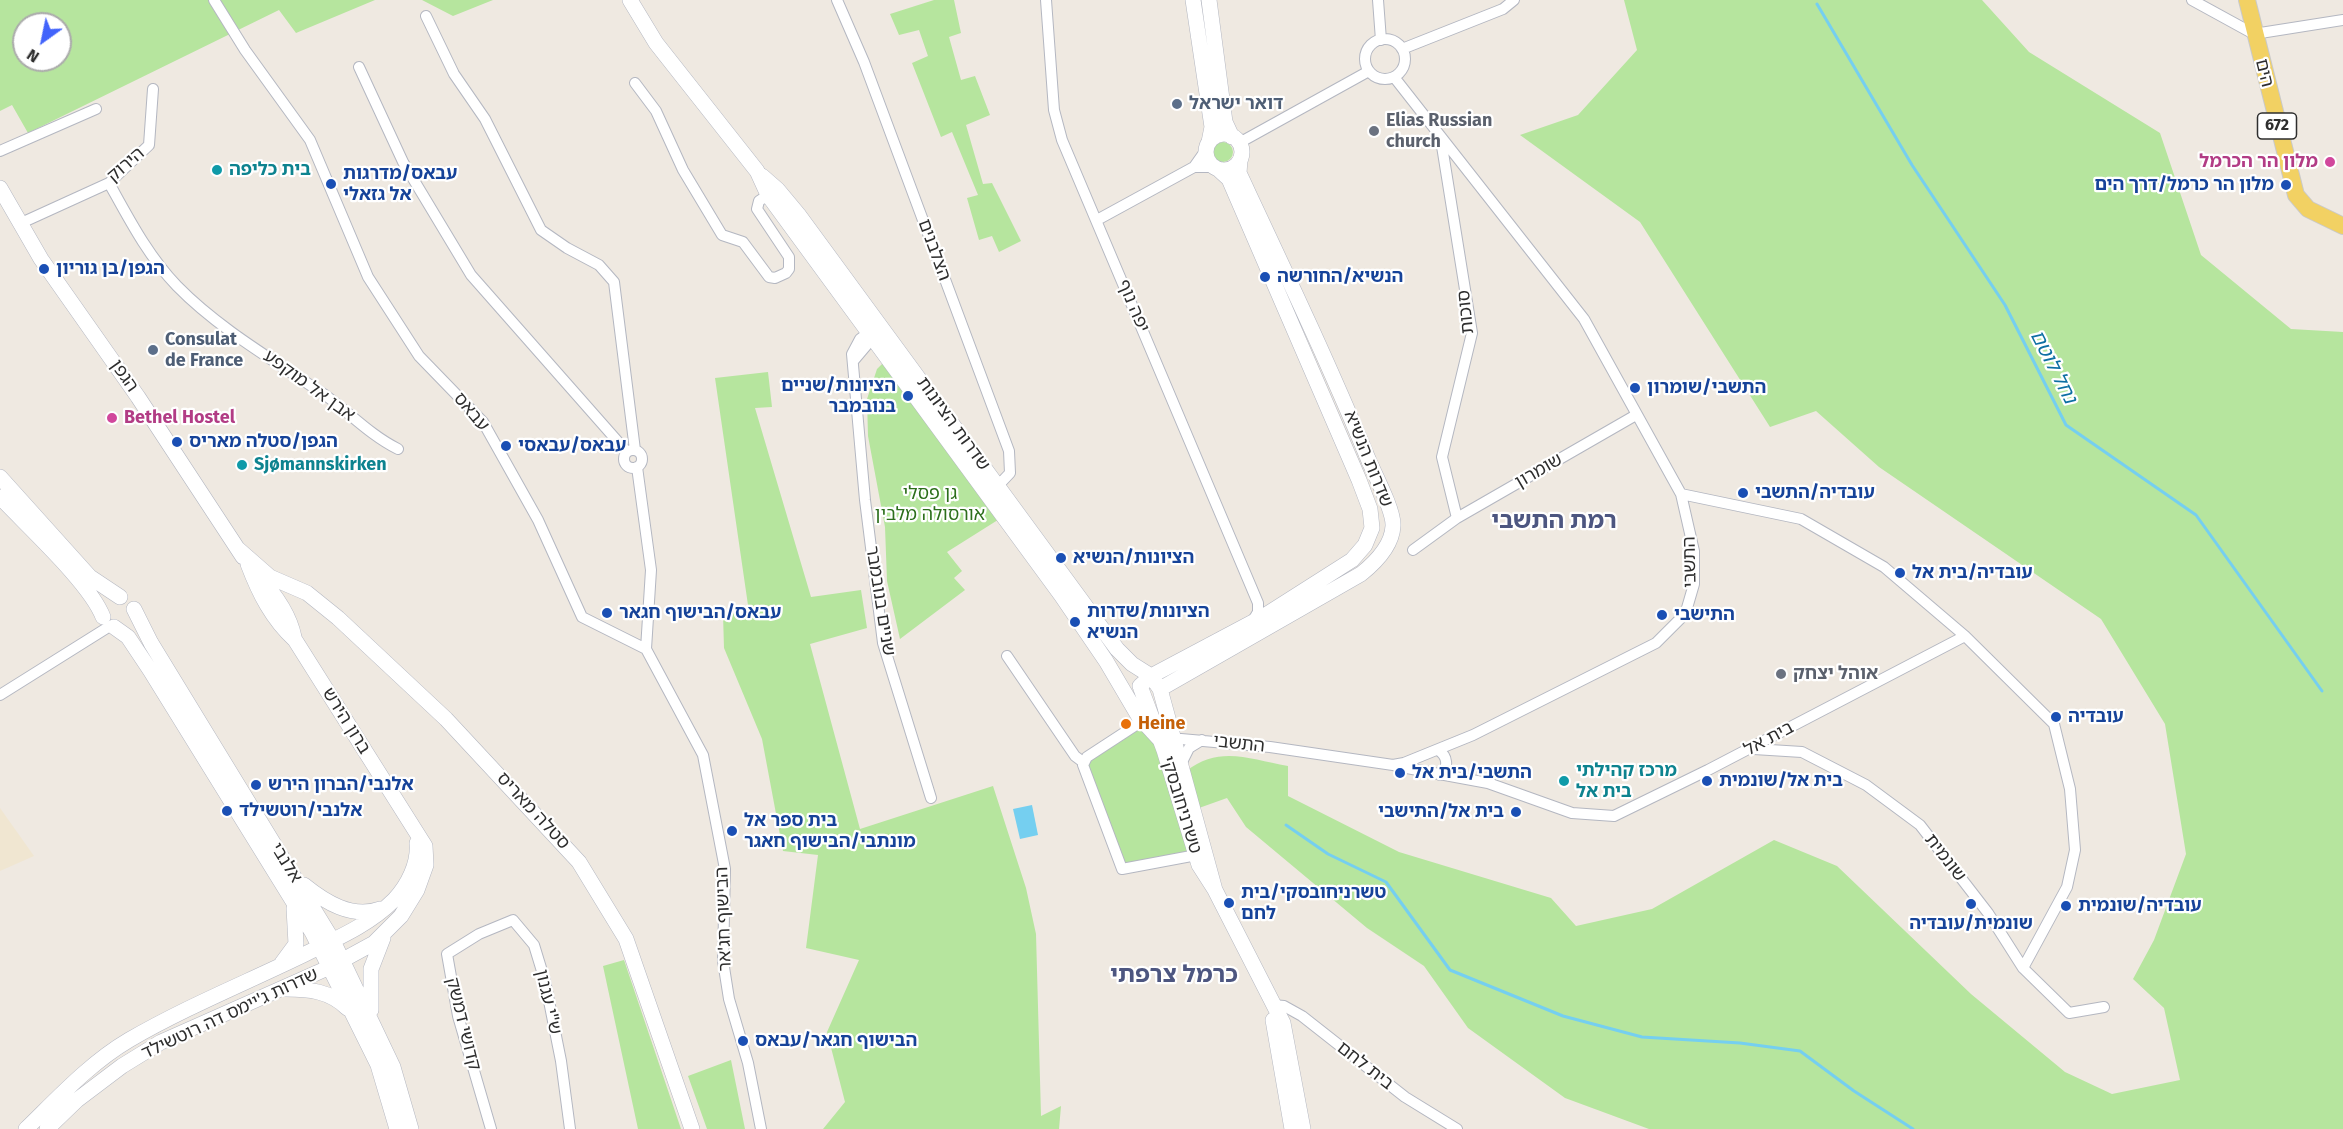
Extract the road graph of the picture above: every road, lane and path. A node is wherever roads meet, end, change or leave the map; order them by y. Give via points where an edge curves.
1 (214, 0) edge
2 (630, 0) edge
3 (837, 0) edge
4 (1046, 0) edge
5 (1194, 0) edge
6 (1209, 0) edge
7 (1378, 0) edge
8 (1514, 0) edge
9 (2192, 0) edge
10 (2247, 0) edge
11 (426, 16) dead end
12 (2343, 20) edge
13 (2254, 34) junction
14 (1381, 40) junction
15 (1402, 49) junction
16 (359, 67) dead end
17 (1369, 72) junction
18 (1394, 77) junction
19 (635, 83) dead end
20 (153, 89) dead end
21 (96, 109) dead end
22 (1441, 139) junction
23 (1235, 140) junction
24 (1208, 146) junction
25 (0, 151) edge
26 (1240, 160) junction
27 (1194, 167) junction
28 (1216, 168) junction
29 (757, 171) junction
30 (109, 183) junction
31 (0, 188) edge
32 (768, 195) junction
33 (1097, 220) junction
34 (19, 224) junction
35 (2343, 226) edge
36 (874, 332) junction
37 (1636, 415) junction
38 (398, 448) dead end
39 (631, 451) junction
40 (0, 477) edge
41 (4, 490) edge
42 (993, 491) junction
43 (1681, 494) junction
44 (1457, 518) junction
45 (238, 549) junction
46 (1413, 550) dead end
47 (303, 592) junction
48 (120, 597) junction
49 (270, 599) junction
50 (1258, 603) junction
51 (134, 609) junction
52 (1274, 609) junction
53 (290, 620) junction
54 (1252, 622) junction
55 (109, 623) junction
56 (1965, 636) junction
57 (295, 640) junction
58 (646, 649) junction
59 (1007, 656) dead end
60 (1106, 661) junction
61 (1186, 674) junction
62 (1146, 681) junction
63 (1160, 689) junction
64 (0, 695) edge
65 (1139, 717) junction
66 (1169, 717) junction
67 (1168, 740) junction
68 (1202, 740) junction
69 (1748, 750) junction
70 (1433, 752) junction
71 (1083, 762) junction
72 (1393, 765) junction
73 (1180, 766) junction
74 (1426, 773) junction
75 (1440, 775) junction
76 (930, 798) dead end
77 (415, 833) junction
78 (1201, 853) junction
79 (291, 884) junction
80 (386, 907) junction
81 (479, 934) joint
82 (384, 936) junction
83 (326, 944) junction
84 (336, 964) junction
85 (278, 966) junction
86 (2024, 968) junction
87 (280, 989) junction
88 (1273, 1005) junction
89 (2104, 1006) dead end
90 (353, 1014) junction
91 (374, 1022) junction
92 (26, 1129) edge
93 (47, 1129) edge
94 (397, 1129) edge
95 (411, 1129) edge
96 (490, 1129) edge
97 (570, 1129) edge
98 (692, 1129) edge
99 (761, 1129) edge
100 (1292, 1129) edge
101 (1303, 1129) edge
102 (1457, 1129) edge

1 - 58 street, עבאס via 310,140 375,287 419,356 483,422 538,520 582,617
2 - 29 street, שדרות הציונות via 656,44
3 - 42 street, הצלבנים via 864,62 1009,451 1010,473
4 - 33 street, יפה נוף via 1054,110 1067,156
5 - 24 street via 1212,127
6 - 23 street via 1225,122
7 - 14 street
8 - 15 street via 1503,9
9 - 13 street
10 - 13 main road, הים / 672
11 - 39 street via 453,74 485,119 541,230 599,265 614,282
12 - 13 street
13 - 35 main road, הים / 672 via 2296,195 2308,209
14 - 15 street via 1393,41
14 - 17 street via 1366,52
15 - 18 street via 1403,68
16 - 39 street via 403,162 471,274
17 - 18 street via 1378,78
17 - 23 street
18 - 22 street, התשבי
19 - 32 street via 656,111 682,170 722,235 743,242 773,279 786,273 790,263 757,208
20 - 30 street, הירוק via 149,145
21 - 25 street
22 - 37 street, התשבי via 1584,319
22 - 44 street, סוכות via 1472,333 1442,457
23 - 24 street via 1218,135
23 - 26 street via 1242,152
24 - 27 street
24 - 28 street via 1208,160
26 - 28 street via 1231,169
26 - 61 street, שדרות הנשיא via 1239,173 1343,398 1393,522 1385,549 1361,574
27 - 28 street
27 - 33 street
28 - 52 street, שדרות הנשיא via 1229,179 1329,406 1372,519 1369,537 1359,553
29 - 32 street, שדרות הציונות
29 - 36 street, שדרות הציונות via 785,198
30 - 34 street, הירוק
30 - 38 street, אבן אל מוקפע via 143,244 177,286 220,323 328,397 378,439
31 - 34 street, הגפן
32 - 36 street, שדרות הציונות
33 - 50 street, יפה נוף
34 - 45 street, הגפן
36 - 42 street, שדרות הציונות
36 - 76 street, שניים בנובמבר via 852,364 865,501 883,643
37 - 43 street, התשבי
37 - 44 street, שומרון
39 - 58 street via 640,453 642,459 637,467 651,570
40 - 41 street, אלנבי
41 - 48 street, אלנבי via 90,577
41 - 55 street, אלנבי
42 - 60 street, שדרות הציונות
42 - 62 street, שדרות הציונות
43 - 56 street via 1801,519 1884,567
43 - 70 street, התשבי via 1694,551 1694,584 1688,608 1669,632 1646,648
44 - 46 street, שומרון
45 - 47 street, סטלה מאריס via 277,581
45 - 49 street, הגפן
47 - 49 street
47 - 53 street via 291,604
47 - 98 street, סטלה מאריס via 338,618 446,719 579,862 626,939
48 - 51 street, אלנבי
48 - 55 street via 106,603
49 - 53 street, ברון הירש
49 - 57 street, ברון הירש via 280,625
50 - 52 street
50 - 54 street
51 - 55 street via 130,624 121,628
51 - 79 street, אלנבי
52 - 54 street, שדרות הנשיא
53 - 57 street, ברון הירש
54 - 62 street, שדרות הנשיא
55 - 64 street
55 - 79 street, אלנבי via 128,637
56 - 69 street, בית אל
56 - 86 street via 2054,724 2070,789 2075,850 2067,887
57 - 77 street, ברון הירש
58 - 99 street, הבישוף חג'אר via 703,755 724,869 723,961
59 - 71 street via 1075,756
60 - 62 street via 1126,679
60 - 65 street, טשרניחובסקי
61 - 63 street, שדרות הנשיא
61 - 66 street via 1173,697
62 - 63 street, טשרניחובסקי
62 - 67 street
63 - 66 street, טשרניחובסקי
65 - 67 street, טשרניחובסקי
65 - 71 street via 1136,725
66 - 67 street, טשרניחובסקי
67 - 68 street, התשבי
67 - 73 street, טשרניחובסקי
67 - 78 street, טשרניחובסקי
68 - 72 street, התשבי
68 - 73 street, התשבי via 1189,748
69 - 75 street, בית אל via 1623,813 1604,817 1572,813 1508,788
69 - 86 street, שונמית via 1802,752 1866,784 1920,825 1988,913
70 - 72 street, התשבי
70 - 74 street via 1425,763
70 - 75 street via 1444,755 1445,770
71 - 78 street via 1122,869
72 - 74 street, בית אל
73 - 78 street, טשרניחובסקי
74 - 75 street, בית אל
77 - 80 street via 418,850 411,874
77 - 82 street, ברון הירש via 425,846 424,871 411,900
78 - 88 street, טשרניחובסקי via 1215,890
79 - 80 street via 342,908 370,913
79 - 83 street, אלנבי
79 - 85 street via 296,944
80 - 83 street
81 - 96 street, קדושי דמשק via 447,954 458,1016
81 - 97 street, ש"י עגנון via 513,920 534,945 561,1061
82 - 84 street, ברון הירש
82 - 91 street via 370,977
83 - 84 street, אלנבי
83 - 85 street, שדרות ג'יימס דה רוטשילד
84 - 87 street, שדרות ג'יימס דה רוטשילד
84 - 90 street, אלנבי
84 - 91 street, אלנבי
85 - 92 street, שדרות ג'יימס דה רוטשילד via 187,1008 126,1042 83,1075
86 - 89 street, שונמית via 2069,1013
87 - 90 street via 328,994
87 - 93 street, שדרות ג'יימס דה רוטשילד via 161,1042 76,1100
88 - 100 street, טשרניחובסקי
88 - 101 street, טשרניחובסקי via 1283,1023
88 - 102 street, בית לחם via 1302,1016 1405,1097
90 - 94 street, אלנבי via 378,1065
91 - 95 street, אלנבי via 393,1067

